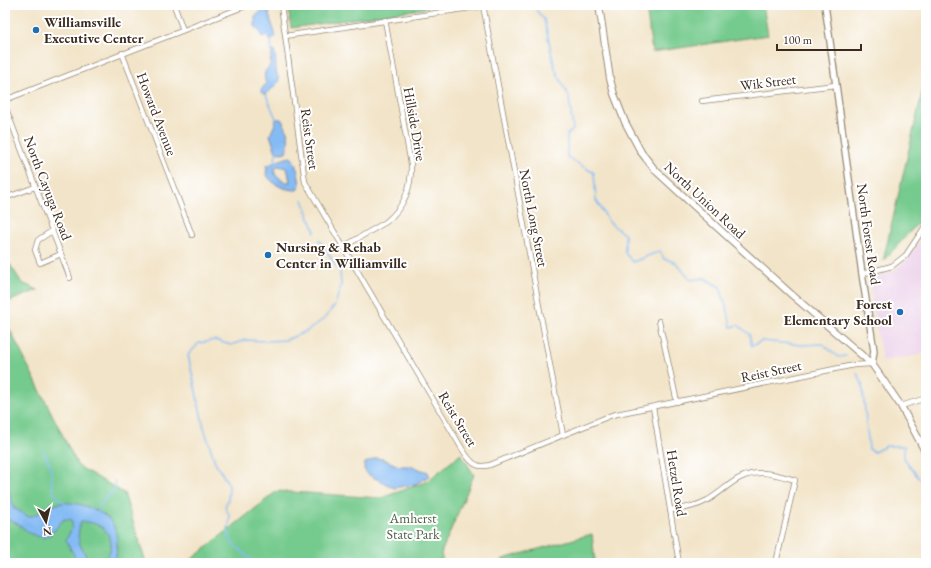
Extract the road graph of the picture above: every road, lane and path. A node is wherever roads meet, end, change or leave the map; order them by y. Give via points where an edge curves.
1 (174, 5) edge
2 (248, 5) edge
3 (281, 5) edge
4 (483, 5) edge
5 (599, 5) edge
6 (825, 5) edge
7 (385, 20) junction
8 (183, 30) junction
9 (285, 36) junction
10 (122, 53) junction
11 (836, 85) junction
12 (5, 100) edge
13 (702, 101) dead end
14 (5, 106) edge
15 (35, 187) junction
16 (5, 198) edge
17 (926, 225) edge
18 (52, 231) junction
19 (192, 235) dead end
20 (343, 247) junction
21 (61, 254) junction
22 (862, 274) junction
23 (70, 278) dead end
24 (659, 321) dead end
25 (872, 364) junction
26 (926, 398) edge
27 (676, 402) junction
28 (901, 406) junction
29 (653, 407) junction
30 (563, 435) junction
31 (926, 451) edge
32 (670, 510) junction
33 (775, 562) edge
34 (679, 563) edge

1 - 8 street
2 - 8 street
3 - 9 street, Reist Street
4 - 7 street
4 - 30 street, North Long Street
5 - 25 main road, North Union Road via 614,94 631,134 649,163 786,290
6 - 11 street, North Forest Road
7 - 9 street
7 - 20 street, Hillside Drive via 411,164 409,187 403,203 392,217
8 - 10 street
9 - 20 street, Reist Street via 305,182
10 - 12 street
10 - 19 street, Howard Avenue
11 - 13 street, Wik Street
11 - 22 street, North Forest Road
14 - 15 street, North Cayuga Road
15 - 16 street
15 - 18 street, North Cayuga Road
17 - 22 street via 906,255 892,266
18 - 21 street, North Cayuga Road
18 - 21 street via 38,240 35,250 40,263
20 - 30 street, Reist Street via 466,456 476,465 490,465
21 - 23 street, North Cayuga Road
22 - 25 street, North Forest Road via 874,351
24 - 27 street
25 - 27 street, Reist Street via 854,365
25 - 28 main road
26 - 28 street
27 - 29 street, Reist Street
28 - 31 main road
29 - 30 street, Reist Street via 612,415
29 - 32 street, Hetzel Road
32 - 33 street via 701,503 730,483 747,475 764,473 795,480
32 - 34 street, Hetzel Road

